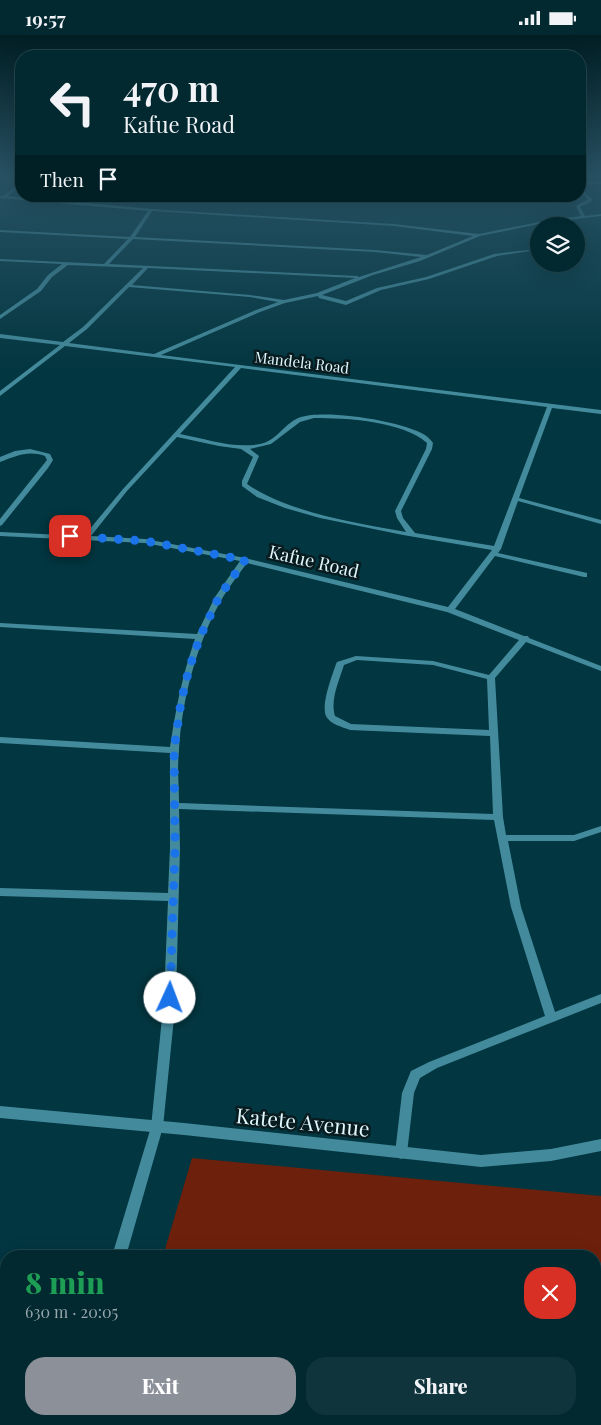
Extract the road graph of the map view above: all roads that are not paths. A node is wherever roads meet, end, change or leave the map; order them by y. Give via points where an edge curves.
1 (128, 242) edge
2 (189, 242) edge
3 (462, 242) edge
4 (528, 251) dead end
5 (428, 256) junction
6 (0, 260) edge
7 (67, 263) junction
8 (106, 264) junction
9 (147, 267) junction
10 (363, 278) junction
11 (130, 286) junction
12 (319, 294) junction
13 (284, 302) junction
14 (0, 317) edge
15 (0, 336) edge
16 (64, 345) junction
17 (154, 356) junction
18 (239, 367) junction
19 (0, 394) edge
20 (550, 406) junction
21 (601, 412) edge
22 (176, 435) junction
23 (243, 447) junction
24 (0, 460) edge
25 (517, 499) junction
26 (601, 522) edge
27 (0, 524) edge
28 (0, 533) edge
29 (411, 533) junction
30 (87, 537) junction
31 (496, 551) junction
32 (245, 560) junction
33 (584, 575) dead end
34 (450, 610) junction
35 (0, 625) edge
36 (200, 637) junction
37 (525, 638) junction
38 (601, 669) edge
39 (491, 678) junction
40 (492, 733) junction
41 (0, 740) edge
42 (174, 750) junction
43 (175, 806) junction
44 (498, 817) junction
45 (601, 829) edge
46 (502, 838) junction
47 (0, 892) edge
48 (173, 897) junction
49 (601, 998) edge
50 (551, 1018) junction
51 (0, 1112) edge
52 (157, 1127) junction
53 (601, 1145) edge
54 (401, 1153) junction
55 (121, 1250) edge

1 - 8 street
2 - 5 street
3 - 5 street
4 - 12 street via 496,255 373,291 346,303
5 - 10 street
6 - 7 street
7 - 8 street
7 - 14 street via 39,289
8 - 9 street
9 - 10 street
9 - 11 street
10 - 12 street
11 - 13 street
11 - 16 street
12 - 13 street
13 - 17 street
15 - 16 street, Mandela Road
16 - 17 street, Mandela Road
16 - 19 street
17 - 18 street, Mandela Road
18 - 20 street, Mandela Road
18 - 22 street
20 - 21 street, Mandela Road
20 - 25 street
22 - 23 street
22 - 30 street
23 - 29 street via 256,457 244,485 250,492 307,512
23 - 29 street via 270,442 296,422 312,417 386,423 422,435 430,443 429,449 398,511
24 - 27 street via 13,453 27,451 41,452 50,460
25 - 26 street
25 - 31 street
28 - 30 street, Kafue Road
29 - 31 street
30 - 32 street, Kafue Road via 164,543
31 - 33 street
31 - 34 street
32 - 34 street, Kafue Road
32 - 36 street via 219,597
34 - 37 street, Kafue Road
35 - 36 street
36 - 42 street via 183,694
37 - 38 street, Kafue Road
37 - 39 street
39 - 40 street
39 - 40 street via 433,663 356,658 340,664 330,714 336,721 350,727
40 - 44 street
41 - 42 street
42 - 43 street
43 - 44 street
43 - 48 street
44 - 46 street
45 - 46 street via 574,838
46 - 50 street via 516,907
47 - 48 street
48 - 52 street via 170,998
49 - 50 street
50 - 54 street via 432,1065 416,1075 408,1093
51 - 52 street, Katete Avenue
52 - 54 street, Katete Avenue
52 - 55 street
53 - 54 street, Katete Avenue via 551,1155 481,1161

